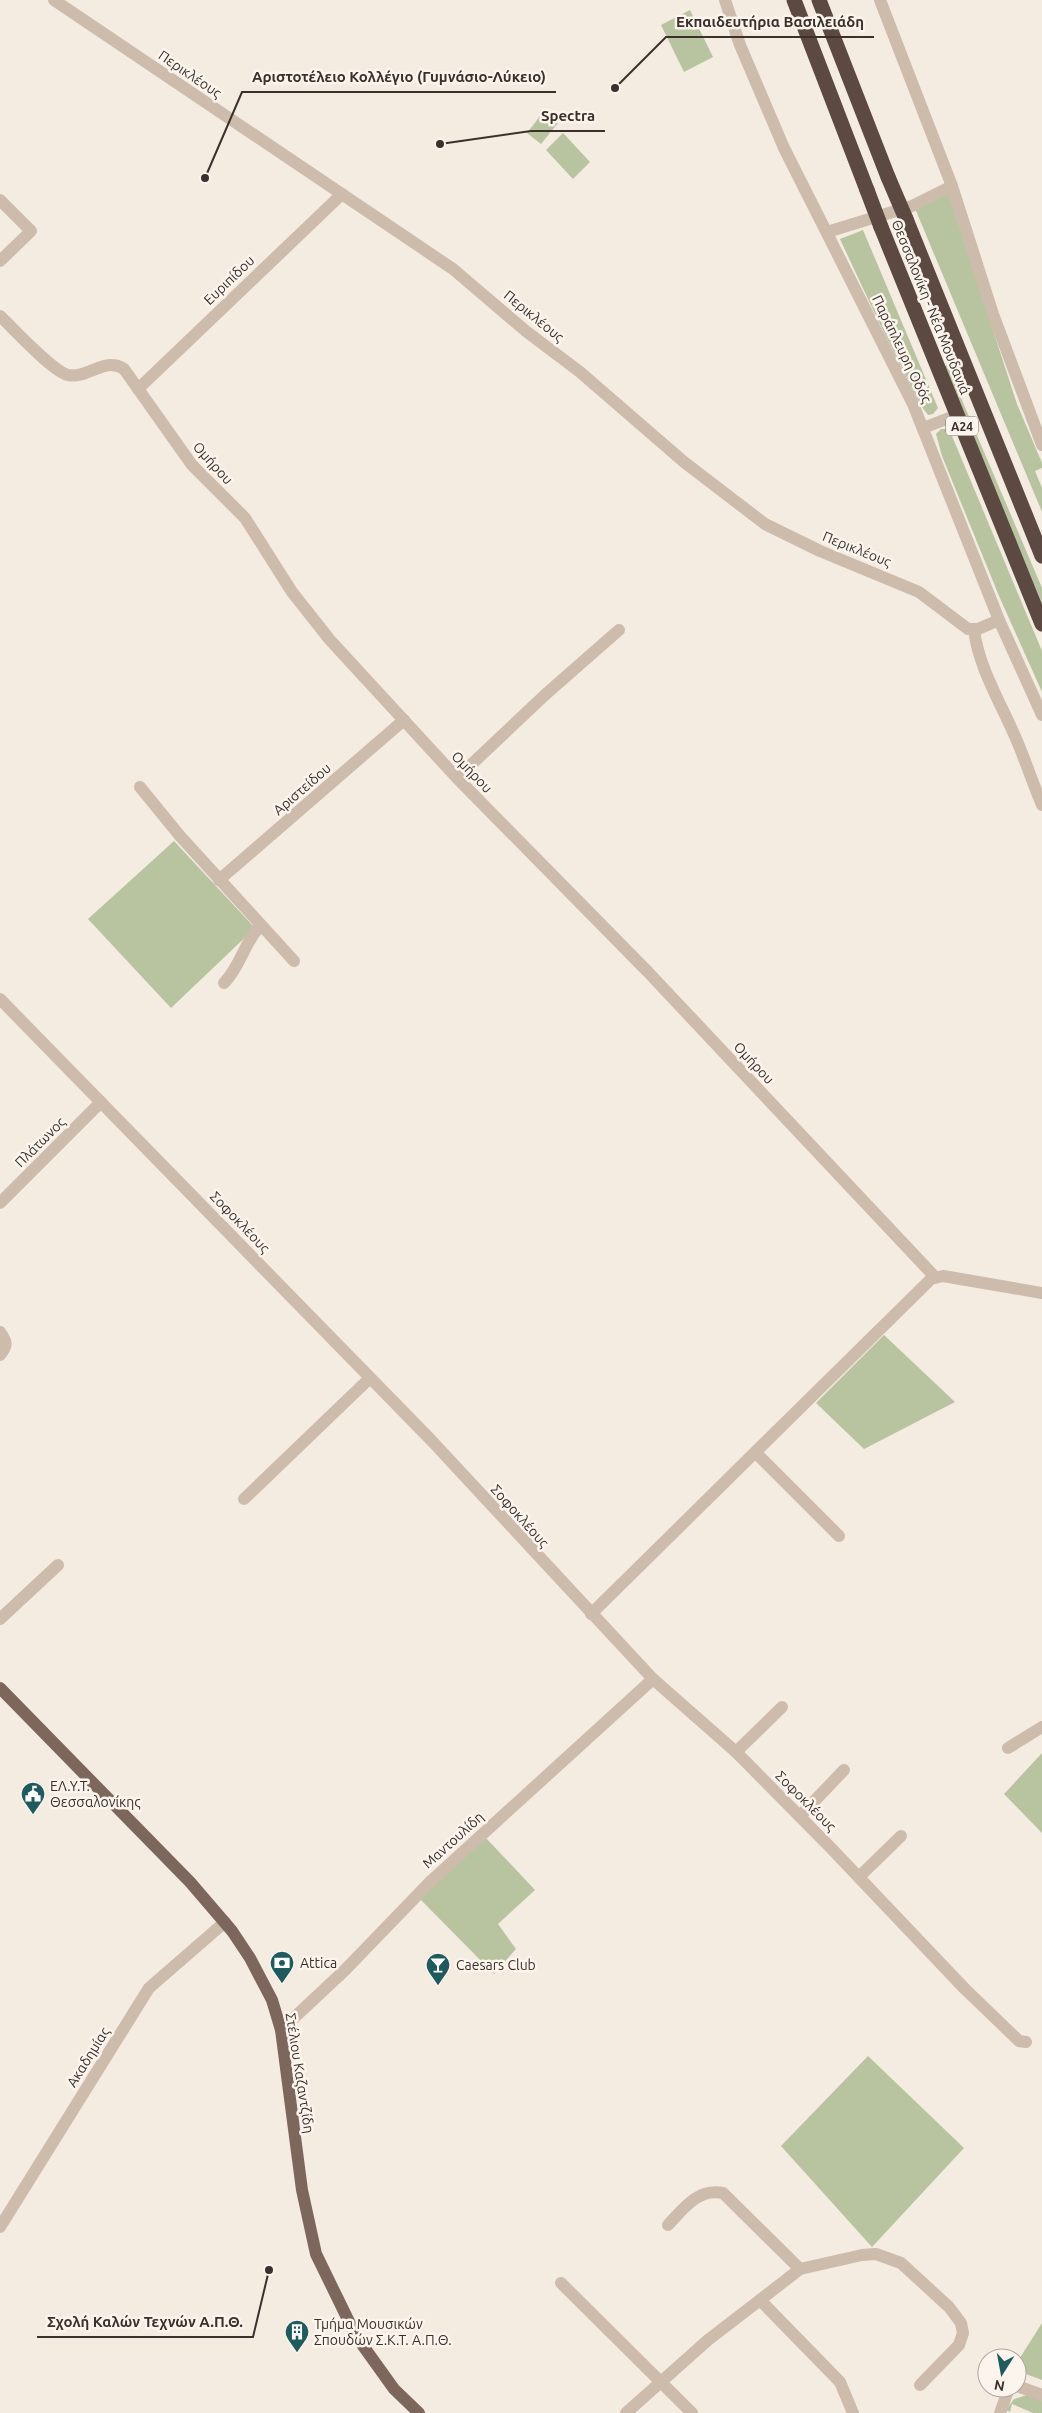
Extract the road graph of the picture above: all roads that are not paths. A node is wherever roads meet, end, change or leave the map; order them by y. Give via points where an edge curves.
1 (54, 0) edge
2 (725, 0) edge
3 (794, 0) edge
4 (819, 0) edge
5 (880, 0) edge
6 (952, 186) junction
7 (342, 194) junction
8 (0, 200) edge
9 (827, 232) junction
10 (0, 261) edge
11 (0, 316) edge
12 (138, 388) junction
13 (957, 415) junction
14 (923, 428) junction
15 (1042, 445) edge
16 (1042, 556) edge
17 (1000, 620) junction
18 (1042, 624) edge
19 (620, 630) dead end
20 (974, 630) junction
21 (1042, 716) edge
22 (404, 720) junction
23 (457, 778) junction
24 (140, 787) dead end
25 (1042, 805) edge
26 (220, 880) junction
27 (261, 925) junction
28 (294, 961) dead end
29 (224, 983) dead end
30 (0, 999) edge
31 (101, 1102) junction
32 (0, 1203) edge
33 (936, 1277) junction
34 (1042, 1293) edge
35 (0, 1332) edge
36 (0, 1355) edge
37 (370, 1378) junction
38 (756, 1452) junction
39 (244, 1499) dead end
40 (839, 1536) dead end
41 (58, 1565) dead end
42 (591, 1614) junction
43 (0, 1619) edge
44 (653, 1679) junction
45 (0, 1688) edge
46 (782, 1707) dead end
47 (1042, 1727) edge
48 (1008, 1748) dead end
49 (736, 1752) junction
50 (844, 1770) dead end
51 (800, 1816) junction
52 (902, 1836) dead end
53 (858, 1877) junction
54 (225, 1922) junction
55 (281, 2030) junction
56 (1026, 2042) dead end
57 (668, 2225) dead end
58 (0, 2227) edge
59 (800, 2269) junction
60 (560, 2283) dead end
61 (760, 2300) junction
62 (660, 2381) junction
63 (920, 2385) dead end
64 (1027, 2390) edge
65 (1042, 2395) edge
66 (1005, 2398) edge
67 (419, 2413) edge
68 (626, 2413) edge
69 (692, 2413) edge
70 (853, 2413) edge
71 (1000, 2413) edge

1 - 7 street, Περικλέους
2 - 9 street, Παράπλευρη Οδός via 770,115
3 - 13 highway, Θεσσαλονίκη - Νέα Μουδανιά / Α24, bridge
4 - 16 highway, Θεσσαλονίκη - Νέα Μουδανιά / Α24, bridge
5 - 6 street
6 - 9 street via 912,206
6 - 15 street via 993,314
7 - 12 street, Ευριπίδου
7 - 20 street, Περικλέους via 459,274 580,372 645,430 765,524 919,592 963,626
8 - 10 street via 31,231
9 - 14 street, Παράπλευρη Οδός
11 - 12 street, Ομήρου via 63,373 80,375 105,365 114,365 124,369
12 - 22 street, Ομήρου via 192,465 250,524 304,608
13 - 14 street
13 - 18 highway, Θεσσαλονίκη - Νέα Μουδανιά / Α24
14 - 17 street, Παράπλευρη Οδός
17 - 20 street
17 - 21 street, Παράπλευρη Οδός
19 - 23 street
20 - 25 street via 983,662
22 - 23 street, Ομήρου
22 - 26 street, Αριστείδου
23 - 33 street, Ομήρου via 628,950
24 - 26 street
26 - 27 street
27 - 28 street
27 - 29 street via 254,932 237,968
30 - 31 street, Σοφοκλέους
31 - 32 street, Πλάτωνος
31 - 37 street, Σοφοκλέους
33 - 34 street
33 - 38 street via 926,1283
35 - 36 street via 7,1347
37 - 39 street
37 - 42 street, Σοφοκλέους
38 - 40 street
38 - 42 street
41 - 43 street
42 - 44 street, Σοφοκλέους
44 - 49 street, Σοφοκλέους
44 - 55 street, Μαντουλίδη via 430,1882 345,1970
45 - 54 main road, Στέλιου Καζαντζίδη
46 - 49 street
47 - 48 street
49 - 51 street, Σοφοκλέους
50 - 51 street
51 - 53 street, Σοφοκλέους
52 - 53 street
53 - 56 street, Σοφοκλέους via 996,2020 1019,2041
54 - 55 main road, Στέλιου Καζαντζίδη via 261,1978
54 - 58 street, Ακαδημίας via 149,1988
55 - 67 main road, Στέλιου Καζαντζίδη via 302,2190 316,2254 356,2336 394,2388
57 - 59 street via 690,2202 705,2192 724,2193
59 - 61 street
59 - 63 street via 876,2254 890,2257 912,2271 949,2307 961,2323 963,2332 959,2345
60 - 62 street
61 - 62 street
61 - 70 street via 840,2382
62 - 68 street
62 - 69 street
64 - 65 street
66 - 71 street

